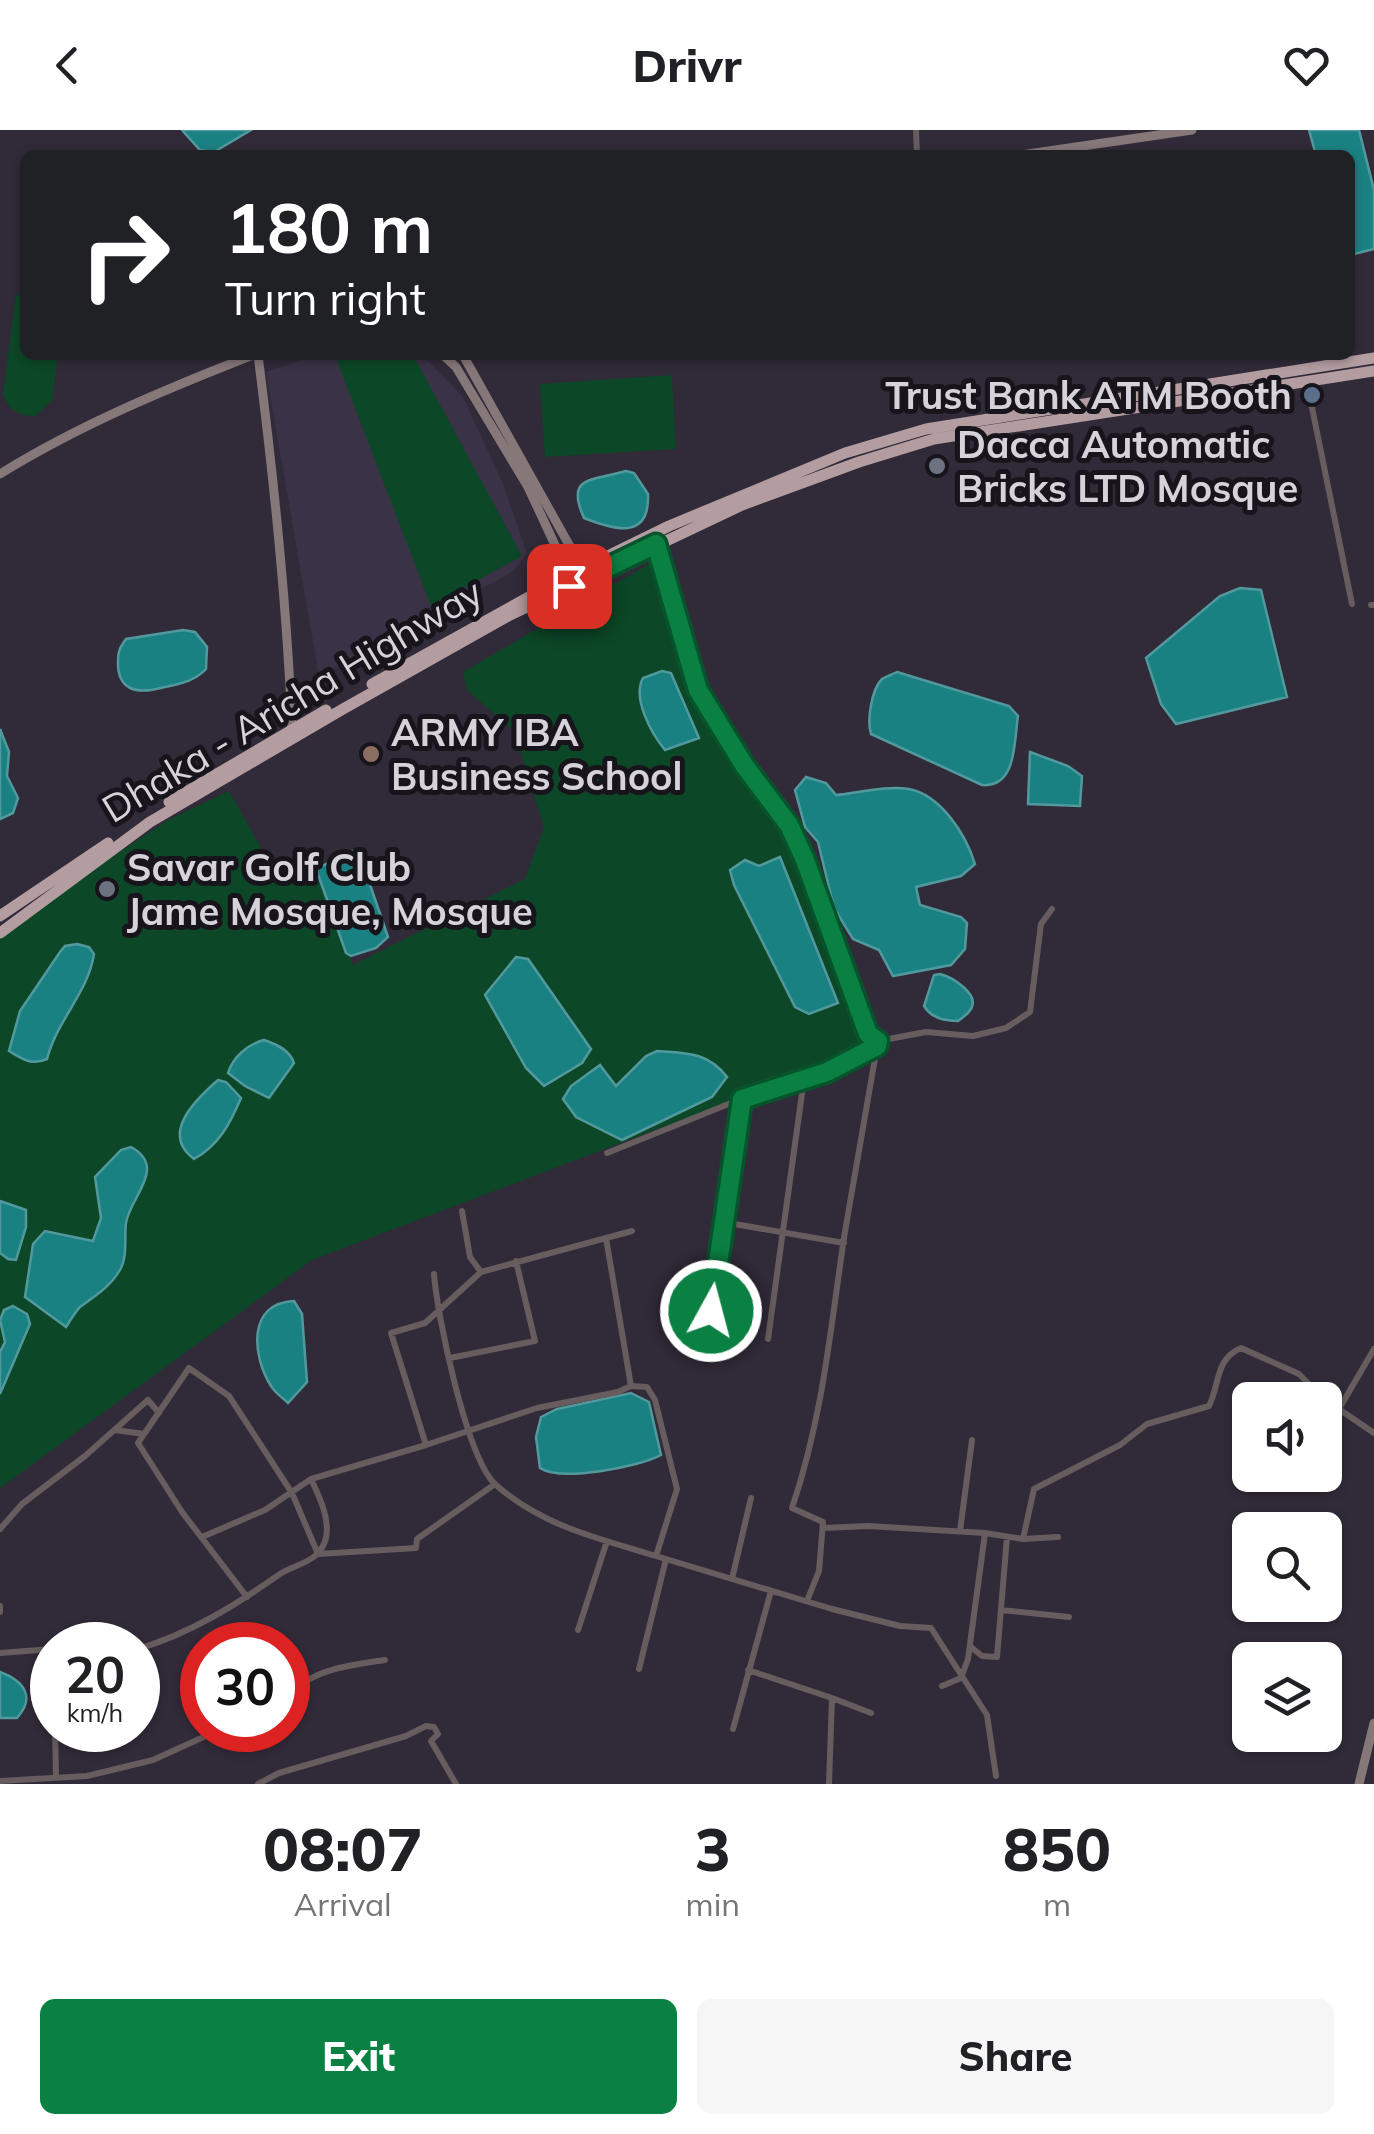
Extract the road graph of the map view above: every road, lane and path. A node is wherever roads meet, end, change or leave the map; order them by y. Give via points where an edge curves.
1 (1192, 130) edge
2 (1055, 150) edge
3 (1374, 358) edge
4 (243, 360) edge
5 (257, 360) edge
6 (448, 360) edge
7 (466, 360) edge
8 (1374, 372) edge
9 (1306, 382) junction
10 (0, 474) edge
11 (656, 544) junction
12 (582, 568) junction
13 (569, 575) junction
14 (1352, 604) dead end
15 (292, 730) junction
16 (1052, 909) dead end
17 (0, 916) edge
18 (0, 932) edge
19 (878, 1044) junction
20 (804, 1079) junction
21 (742, 1099) junction
22 (608, 1153) dead end
23 (462, 1211) dead end
24 (723, 1222) junction
25 (632, 1231) dead end
26 (783, 1232) junction
27 (606, 1238) junction
28 (844, 1243) junction
29 (516, 1261) junction
30 (481, 1272) junction
31 (434, 1274) dead end
32 (711, 1311) dead end
33 (437, 1312) junction
34 (768, 1339) dead end
35 (1374, 1349) edge
36 (450, 1358) junction
37 (1309, 1382) edge
38 (631, 1386) junction
39 (1342, 1404) edge
40 (1342, 1411) edge
41 (159, 1413) junction
42 (114, 1430) junction
43 (469, 1432) junction
44 (144, 1434) junction
45 (1374, 1434) edge
46 (972, 1440) dead end
47 (426, 1445) junction
48 (311, 1479) junction
49 (495, 1484) junction
50 (292, 1493) junction
51 (751, 1498) dead end
52 (823, 1528) junction
53 (0, 1529) edge
54 (960, 1532) junction
55 (984, 1533) junction
56 (1008, 1536) junction
57 (202, 1537) junction
58 (1058, 1537) dead end
59 (1022, 1539) junction
60 (607, 1541) junction
61 (318, 1554) junction
62 (656, 1556) junction
63 (666, 1559) junction
64 (732, 1579) junction
65 (771, 1590) junction
66 (247, 1597) junction
67 (807, 1601) junction
68 (1001, 1610) junction
69 (1069, 1617) dead end
70 (578, 1630) dead end
71 (160, 1642) edge
72 (971, 1647) junction
73 (30, 1651) edge
74 (0, 1653) edge
75 (385, 1660) dead end
76 (639, 1668) dead end
77 (748, 1670) junction
78 (310, 1678) edge
79 (961, 1678) junction
80 (942, 1686) dead end
81 (832, 1698) junction
82 (871, 1713) dead end
83 (1374, 1723) edge
84 (733, 1729) dead end
85 (180, 1748) edge
86 (55, 1752) edge
87 (56, 1776) junction
88 (996, 1776) dead end
89 (0, 1780) edge
90 (258, 1784) edge
91 (456, 1784) edge
92 (829, 1784) edge
93 (1359, 1784) edge

1 - 2 street
3 - 12 highway, Dhaka - Aricha Highway via 926,428 845,452
4 - 10 street via 49,444
5 - 15 street via 278,508
6 - 13 street via 528,487
7 - 12 street
8 - 9 highway
9 - 11 highway via 934,440 742,505
9 - 14 street
11 - 18 highway via 510,616 150,822
11 - 19 street via 698,690 789,825 868,1034
12 - 13 highway, Dhaka - Aricha Highway
13 - 15 highway, Dhaka - Aricha Highway
15 - 17 highway, Dhaka - Aricha Highway via 196,784
16 - 19 street via 1042,924 1030,1012 1006,1028 973,1036 926,1032
19 - 20 street
19 - 28 street
20 - 21 street
20 - 26 street
21 - 22 street
21 - 24 street
23 - 30 street via 470,1257
24 - 26 street
24 - 32 street
25 - 27 street
26 - 28 street
26 - 34 street
27 - 29 street
27 - 38 street
28 - 52 street via 821,1404 792,1508 824,1522
29 - 30 street
29 - 36 street via 535,1341
30 - 33 street
31 - 33 street
33 - 36 street
33 - 47 street via 425,1323 391,1333
35 - 39 street
36 - 43 street
37 - 59 street via 1241,1348 1230,1353 1210,1406 1147,1424 1034,1489
38 - 43 street
38 - 62 street via 646,1387 655,1400 677,1489
40 - 45 street
41 - 42 street via 148,1400
41 - 44 street
41 - 50 street via 189,1368 229,1396
42 - 44 street
42 - 53 street
43 - 47 street
43 - 49 street
44 - 57 street via 138,1443
46 - 54 street
47 - 48 street
48 - 50 street
48 - 61 street via 326,1536
49 - 60 street via 563,1528
49 - 61 street via 417,1539 416,1548
50 - 57 street
50 - 61 street
51 - 64 street
52 - 54 street
52 - 67 street
54 - 55 street
55 - 56 street
55 - 72 street
56 - 59 street
56 - 68 street
57 - 66 street
58 - 59 street
60 - 62 street
60 - 70 street
61 - 66 street
62 - 63 street
63 - 64 street
63 - 76 street
64 - 65 street
65 - 67 street
65 - 77 street
66 - 71 street
67 - 79 street via 932,1628
68 - 69 street
68 - 72 street via 997,1657
72 - 79 street
73 - 74 street
75 - 78 street
77 - 81 street
77 - 84 street
79 - 80 street
79 - 88 street via 987,1715
81 - 82 street
81 - 92 street
83 - 93 street
85 - 87 street via 87,1776
86 - 87 street
87 - 89 street
90 - 91 street via 426,1726 438,1734 431,1741

